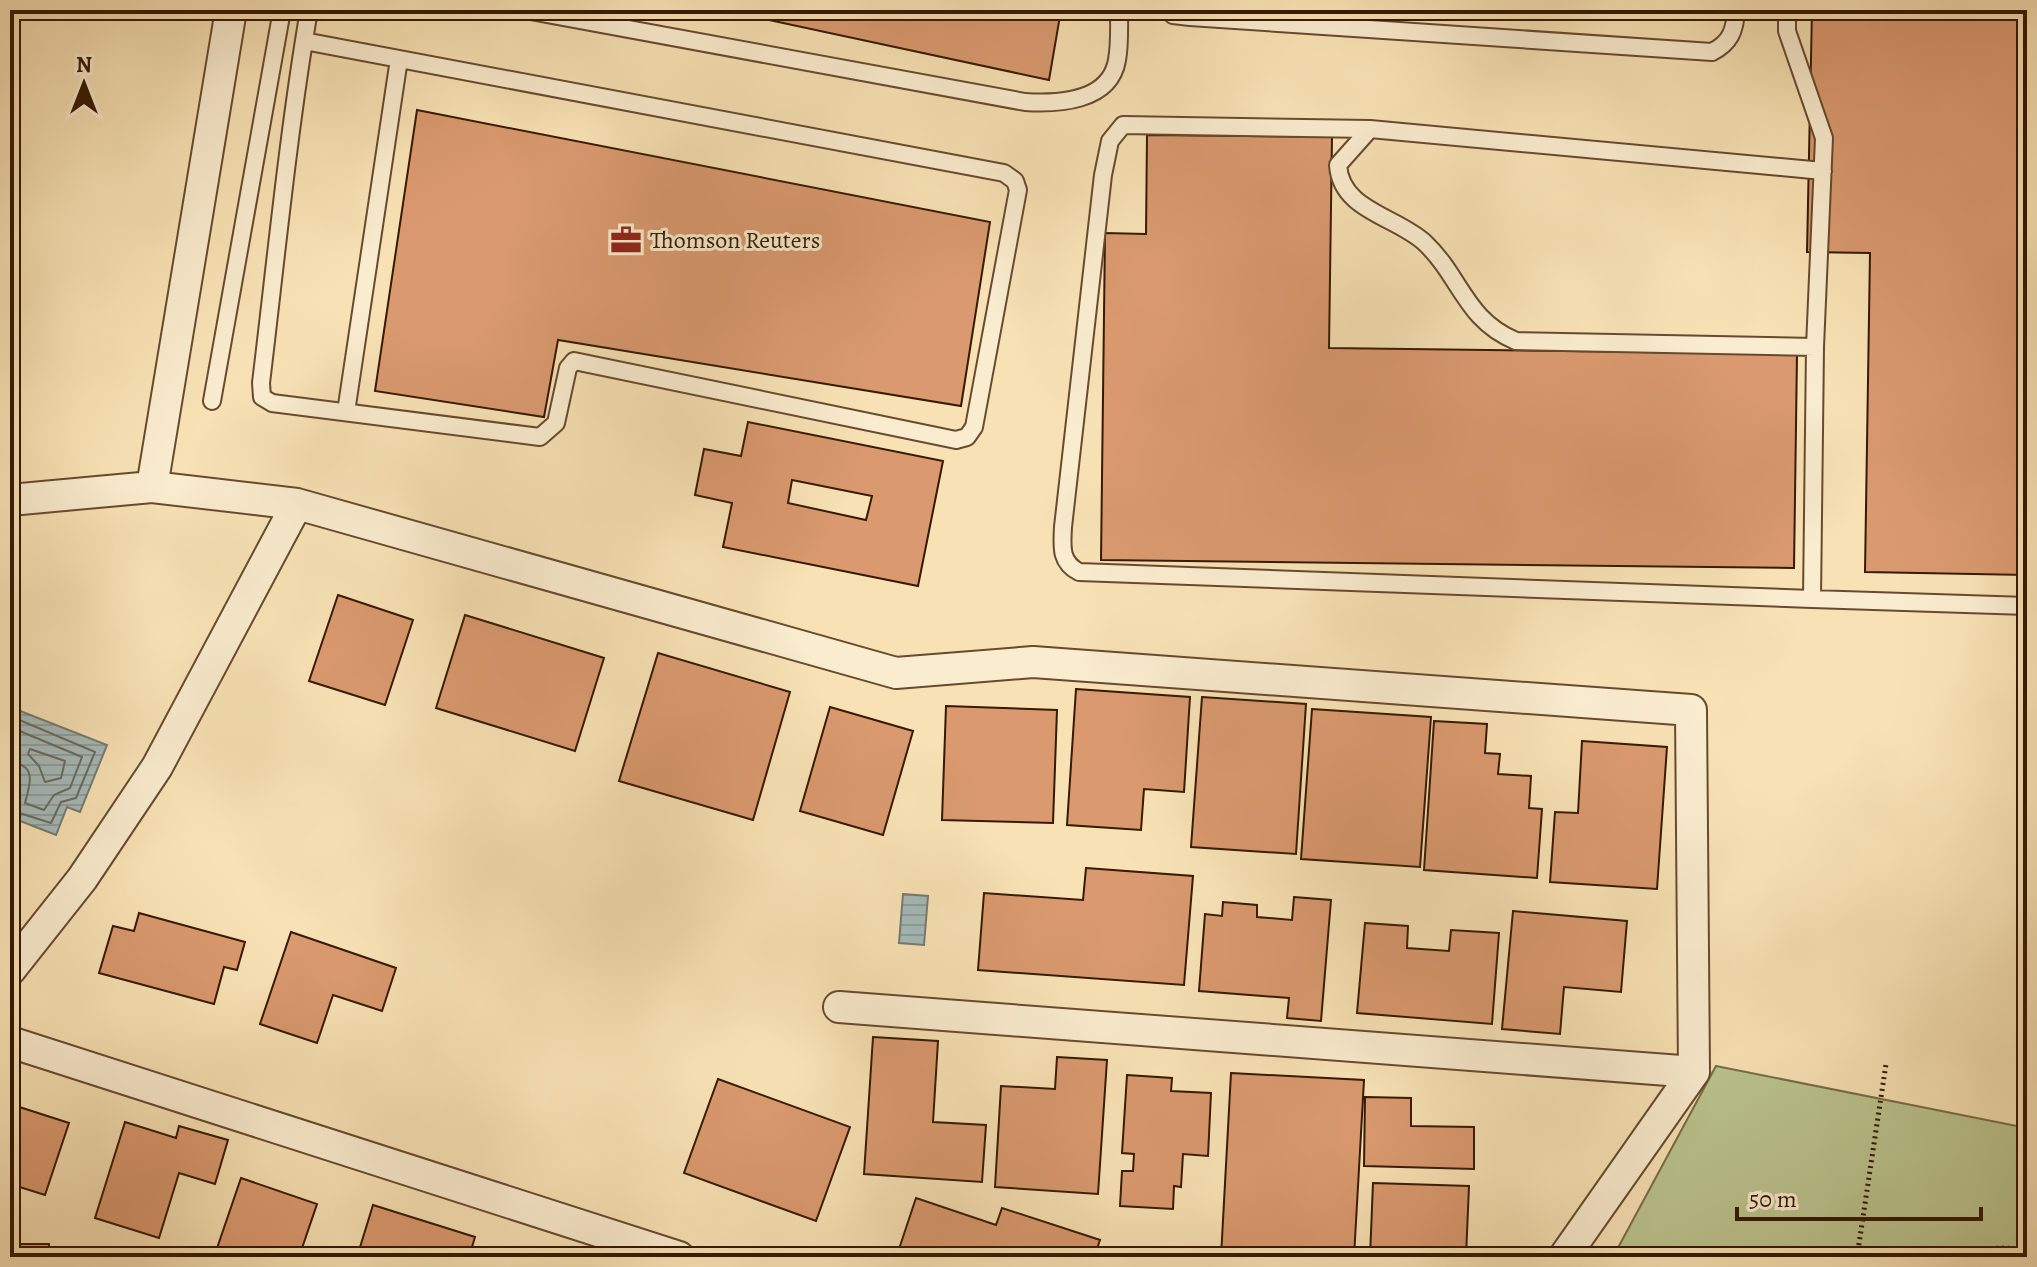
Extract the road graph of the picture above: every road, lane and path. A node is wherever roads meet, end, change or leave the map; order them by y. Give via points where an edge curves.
1 (231, 10) edge
2 (282, 10) edge
3 (309, 10) edge
4 (525, 10) edge
5 (1119, 10) edge
6 (1171, 10) edge
7 (1736, 10) edge
8 (1787, 10) edge
9 (304, 41) junction
10 (399, 59) junction
11 (1370, 129) junction
12 (1823, 171) junction
13 (1815, 347) junction
14 (212, 401) dead end
15 (346, 412) junction
16 (152, 487) junction
17 (10, 500) edge
18 (297, 504) junction
19 (1812, 599) junction
20 (2027, 606) edge
21 (10, 970) edge
22 (839, 1007) dead end
23 (10, 1042) edge
24 (1886, 1064) dead end
25 (1694, 1072) junction
26 (1857, 1255) edge
27 (679, 1257) edge
28 (1564, 1257) edge
29 (2018, 1257) edge

1 - 16 street
2 - 14 lane
3 - 9 lane
4 - 5 lane via 1025,102 1064,104 1106,82 1117,63
6 - 7 lane via 1173,15 1190,17 1712,52 1726,45
8 - 12 lane via 1787,31 1824,138
9 - 10 lane
9 - 15 lane via 262,397 272,403
10 - 15 lane
10 - 15 lane via 995,170 1015,181 1018,190 974,427 967,437 956,440 574,361 556,423 540,437
11 - 12 lane
11 - 13 lane via 1338,165 1352,200 1424,241 1446,265 1464,300 1501,335 1541,343
11 - 19 lane via 1123,125 1110,141 1063,527 1062,553 1068,566 1079,572
12 - 13 lane
13 - 19 lane
16 - 17 street
16 - 18 street
18 - 21 street via 157,767 82,879
18 - 25 street via 896,673 1033,662 1691,710
19 - 20 lane
22 - 25 street
23 - 27 street
24 - 26 path
25 - 28 street
26 - 29 path via 2008,1248

